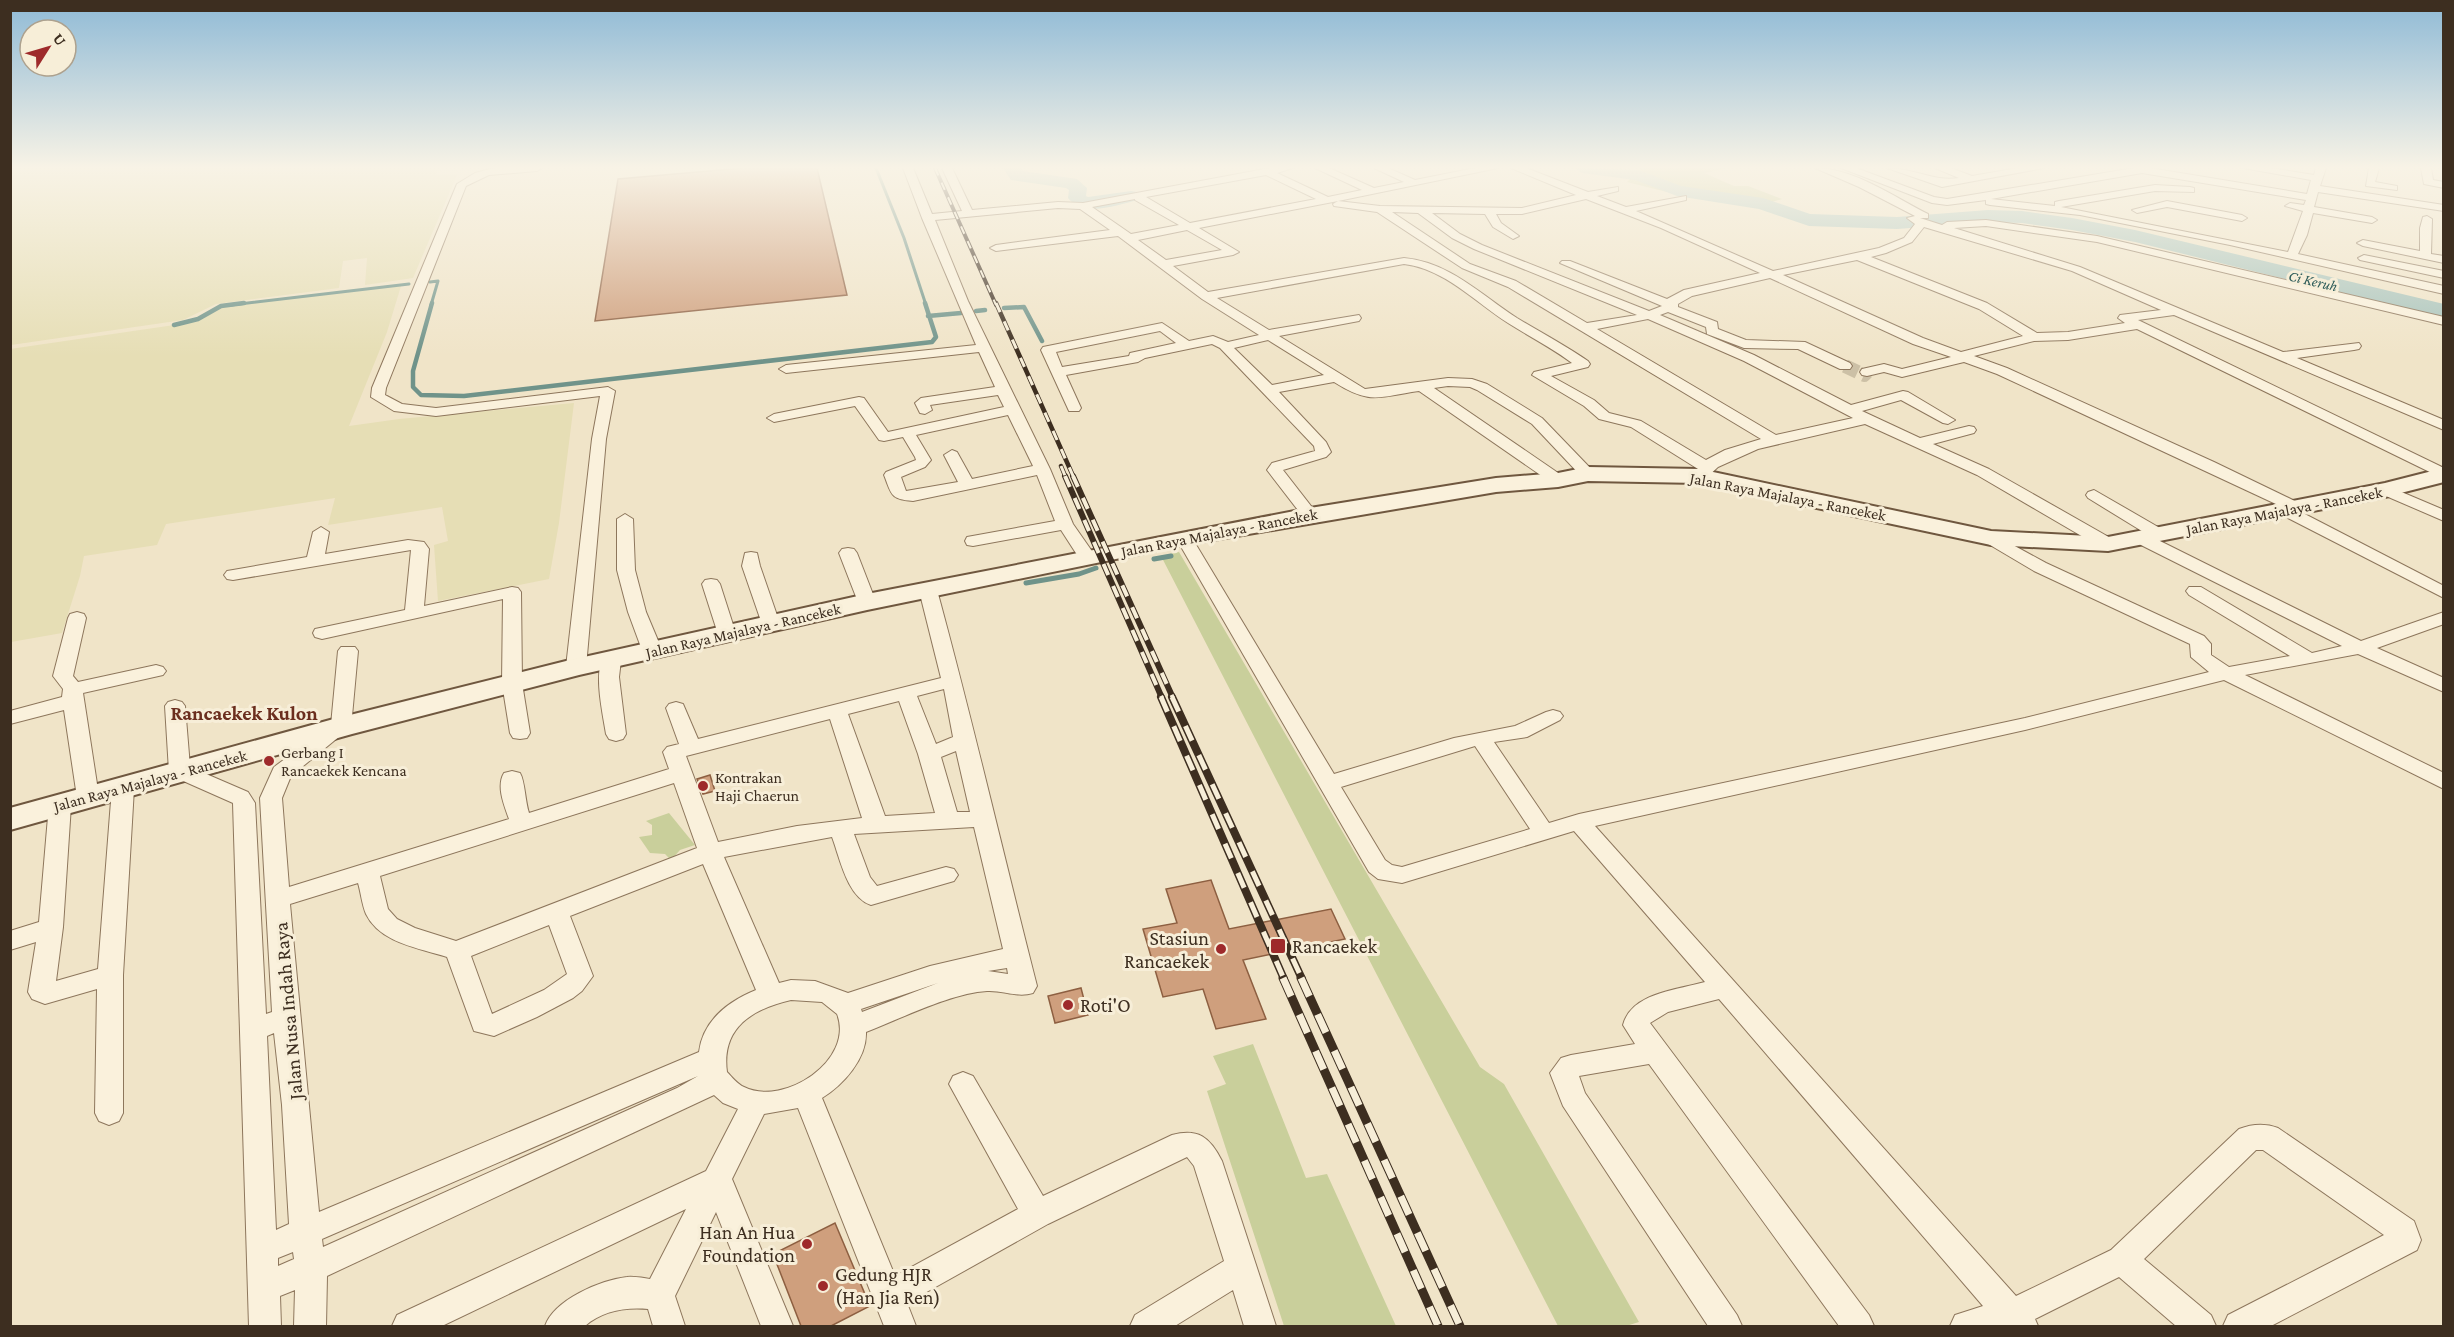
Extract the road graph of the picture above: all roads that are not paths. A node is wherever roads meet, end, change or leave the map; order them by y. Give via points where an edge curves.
1 (442, 230) edge
2 (932, 230) edge
3 (1118, 230) edge
4 (1162, 230) edge
5 (1195, 230) edge
6 (1412, 230) edge
7 (1448, 230) edge
8 (1505, 230) edge
9 (1673, 230) edge
10 (1916, 230) edge
11 (1959, 230) edge
12 (2040, 230) edge
13 (2169, 230) edge
14 (2236, 230) edge
15 (2304, 230) edge
16 (2369, 230) edge
17 (2429, 230) edge
18 (1125, 235) junction
19 (1513, 236) dead end
20 (2230, 242) junction
21 (2363, 243) junction
22 (996, 248) dead end
23 (2425, 255) junction
24 (2291, 256) junction
25 (2359, 257) junction
26 (1864, 258) junction
27 (2444, 260) edge
28 (1566, 263) dead end
29 (1162, 264) junction
30 (2355, 270) junction
31 (1774, 274) junction
32 (2444, 275) edge
33 (1701, 279) dead end
34 (1717, 286) junction
35 (2444, 290) edge
36 (1206, 296) junction
37 (1668, 306) junction
38 (1558, 310) junction
39 (2173, 312) junction
40 (1649, 315) junction
41 (1355, 318) dead end
42 (1510, 319) junction
43 (2444, 321) edge
44 (2140, 325) junction
45 (1588, 327) junction
46 (1268, 335) junction
47 (2034, 337) junction
48 (1187, 345) junction
49 (1227, 346) junction
50 (2354, 346) dead end
51 (983, 348) junction
52 (1962, 357) junction
53 (2279, 357) junction
54 (1845, 366) tunnel mouth
55 (786, 369) dead end
56 (1058, 372) junction
57 (1336, 377) junction
58 (1420, 385) junction
59 (1003, 390) junction
60 (1267, 390) junction
61 (1903, 394) junction
62 (1612, 402) dead end
63 (1590, 403) junction
64 (1074, 408) dead end
65 (925, 410) dead end
66 (1012, 410) junction
67 (1848, 410) junction
68 (774, 418) dead end
69 (1866, 419) junction
70 (1948, 420) dead end
71 (2444, 426) edge
72 (1969, 430) dead end
73 (907, 432) junction
74 (1774, 440) junction
75 (1919, 443) junction
76 (952, 455) dead end
77 (1042, 469) junction
78 (1703, 472) junction
79 (1588, 474) junction
80 (2444, 475) edge
81 (1558, 480) junction
82 (967, 485) junction
83 (2385, 490) junction
84 (2094, 495) dead end
85 (2287, 508) junction
86 (1310, 514) junction
87 (2444, 516) edge
88 (626, 519) dead end
89 (1065, 524) junction
90 (321, 532) dead end
91 (2149, 536) junction
92 (1184, 538) junction
93 (1991, 538) junction
94 (973, 541) dead end
95 (2108, 544) junction
96 (848, 553) dead end
97 (751, 557) dead end
98 (1087, 557) junction
99 (315, 560) junction
100 (233, 575) dead end
101 (711, 584) dead end
102 (928, 590) junction
103 (2195, 591) dead end
104 (2444, 593) edge
105 (867, 602) junction
106 (414, 612) junction
107 (2444, 617) edge
108 (78, 618) dead end
109 (771, 624) junction
110 (322, 633) dead end
111 (726, 634) junction
112 (2360, 648) junction
113 (652, 650) junction
114 (348, 651) dead end
115 (2309, 659) junction
116 (611, 660) junction
117 (576, 667) junction
118 (156, 670) dead end
119 (2228, 673) junction
120 (952, 681) junction
121 (512, 683) junction
122 (2444, 686) edge
123 (906, 694) junction
124 (73, 695) junction
125 (175, 706) dead end
126 (676, 708) dead end
127 (837, 710) junction
128 (1553, 716) dead end
129 (10, 718) edge
130 (341, 727) junction
131 (520, 733) dead end
132 (616, 734) dead end
133 (1480, 738) junction
134 (964, 740) junction
135 (690, 746) junction
136 (929, 754) junction
137 (180, 771) junction
138 (681, 773) junction
139 (512, 778) dead end
140 (2444, 782) edge
141 (1329, 783) junction
142 (123, 788) junction
143 (88, 797) junction
144 (60, 805) junction
145 (10, 819) edge
146 (985, 819) junction
147 (946, 821) junction
148 (1579, 822) junction
149 (522, 824) junction
150 (875, 826) junction
151 (840, 828) junction
152 (1544, 834) junction
153 (710, 852) junction
154 (368, 873) junction
155 (946, 875) dead end
156 (279, 899) junction
157 (556, 912) junction
158 (51, 927) junction
159 (10, 941) edge
160 (457, 951) junction
161 (110, 975) junction
162 (1726, 987) junction
163 (771, 994) junction
164 (850, 1015) junction
165 (286, 1018) junction
166 (252, 1030) junction
167 (1655, 1052) junction
168 (715, 1068) junction
169 (963, 1084) dead end
170 (806, 1094) junction
171 (756, 1102) junction
172 (110, 1113) dead end
173 (718, 1180) junction
174 (1037, 1214) junction
175 (305, 1231) junction
176 (263, 1250) junction
177 (2122, 1260) junction
178 (311, 1268) junction
179 (1241, 1268) junction
180 (264, 1287) junction
181 (659, 1295) junction
182 (886, 1297) junction
183 (2018, 1320) edge
184 (265, 1326) edge
185 (310, 1326) edge
186 (408, 1326) edge
187 (561, 1326) edge
188 (669, 1326) edge
189 (777, 1326) edge
190 (900, 1326) edge
191 (1146, 1326) edge
192 (1260, 1326) edge
193 (1726, 1326) edge
194 (1858, 1326) edge
195 (1966, 1326) edge
196 (2200, 1326) edge
197 (2239, 1326) edge

1 - 117 street via 378,397 399,408 436,412 608,391 599,439
2 - 51 street
3 - 18 street
4 - 18 street
5 - 29 street via 1233,252
6 - 38 street via 1466,266 1512,284
7 - 40 street via 1541,274
8 - 19 street
9 - 31 street
10 - 26 street via 1908,240
11 - 39 street via 2076,269
12 - 43 street via 2081,236
13 - 20 street
14 - 20 street
15 - 24 street
16 - 21 street
17 - 23 street
18 - 22 street
18 - 29 street
20 - 24 street
21 - 23 street
21 - 25 street
23 - 27 street
24 - 30 street
25 - 30 street
25 - 32 street
26 - 31 street
26 - 47 street via 1983,306
28 - 37 street
29 - 36 street
30 - 35 street
31 - 34 street
31 - 52 street via 1918,341
33 - 34 street
34 - 37 street via 1688,293
36 - 42 street via 1410,261 1461,283
36 - 46 street
37 - 40 street
37 - 54 street via 1741,343 1800,345
38 - 42 street
38 - 45 street
39 - 44 street via 2124,318
39 - 53 street
40 - 45 street
40 - 67 street via 1785,374
41 - 46 street
42 - 63 street via 1582,363 1539,375
44 - 47 street
44 - 80 street
45 - 74 street
46 - 49 street
46 - 57 street
47 - 52 street
48 - 49 street via 1213,340
48 - 56 street
48 - 56 street via 1162,327 1048,350
49 - 60 street
50 - 53 street
51 - 55 street
51 - 59 street
52 - 61 street via 1902,373 1884,368 1865,373
52 - 85 street via 2128,428
53 - 71 street
56 - 64 street
57 - 58 street via 1369,394
57 - 60 street
58 - 79 street via 1463,382 1482,387 1537,422
58 - 81 street
59 - 65 street via 926,401 922,403
59 - 66 street
60 - 86 street via 1321,445 1321,454 1277,466 1275,470
61 - 67 street
61 - 70 street
62 - 63 street
63 - 78 street via 1604,416 1636,424
66 - 73 street
66 - 77 street
67 - 69 street
68 - 73 street via 856,401 863,405 882,436
69 - 74 street
69 - 75 street
72 - 75 street
73 - 82 street via 923,457 921,462 891,477 900,495
74 - 78 street via 1726,456
75 - 95 street via 1983,472
76 - 82 street
77 - 82 street
77 - 89 street
78 - 79 main road, Jalan Raya Majalaya - Rancekek
78 - 93 main road, Jalan Raya Majalaya - Rancekek
79 - 81 main road, Jalan Raya Majalaya - Rancekek
80 - 83 main road, Jalan Raya Majalaya - Rancekek
81 - 86 main road, Jalan Raya Majalaya - Rancekek via 1496,485
83 - 85 main road, Jalan Raya Majalaya - Rancekek
83 - 87 street
84 - 91 street
85 - 91 main road, Jalan Raya Majalaya - Rancekek
85 - 104 street
86 - 92 main road, Jalan Raya Majalaya - Rancekek
88 - 113 street via 626,570
89 - 94 street
89 - 98 street
90 - 99 street
91 - 95 main road, Jalan Raya Majalaya - Rancekek
91 - 112 street
92 - 98 main road, Jalan Raya Majalaya - Rancekek
92 - 141 street
93 - 95 main road, Jalan Raya Majalaya - Rancekek
93 - 119 street via 2040,567 2197,640 2204,662
96 - 105 street
97 - 109 street
98 - 102 main road, Jalan Raya Majalaya - Rancekek
99 - 100 street
99 - 106 street via 418,546
101 - 111 street
102 - 105 main road, Jalan Raya Majalaya - Rancekek
102 - 120 street
103 - 115 street
105 - 109 main road, Jalan Raya Majalaya - Rancekek
106 - 110 street
106 - 121 street via 512,592
107 - 112 street
108 - 124 street via 63,676
109 - 111 main road, Jalan Raya Majalaya - Rancekek
111 - 113 main road, Jalan Raya Majalaya - Rancekek
112 - 115 street
112 - 122 street
113 - 116 main road, Jalan Raya Majalaya - Rancekek
114 - 130 street
115 - 119 street
116 - 117 main road, Jalan Raya Majalaya - Rancekek
116 - 132 street via 609,677
117 - 121 main road, Jalan Raya Majalaya - Rancekek
118 - 124 street
119 - 140 street
119 - 148 street via 2025,724
120 - 123 street
120 - 134 street
121 - 130 main road, Jalan Raya Majalaya - Rancekek
121 - 131 street
123 - 127 street
123 - 136 street
124 - 129 street
124 - 143 street
125 - 137 street
126 - 135 street
127 - 135 street
127 - 150 street
128 - 133 street via 1520,732
130 - 137 main road, Jalan Raya Majalaya - Rancekek
130 - 156 street, Jalan Nusa Indah Raya via 282,772 271,798
133 - 141 street
133 - 152 street
134 - 136 street
134 - 146 street
135 - 138 street via 674,752
136 - 147 street
137 - 142 main road, Jalan Raya Majalaya - Rancekek
137 - 166 street, Jalan Nusa Indah Raya via 240,797 244,803
138 - 149 street
138 - 153 street
139 - 149 street via 513,798
141 - 152 street via 1377,866 1386,873 1402,875
142 - 143 main road, Jalan Raya Majalaya - Rancekek
142 - 161 street
143 - 144 main road, Jalan Raya Majalaya - Rancekek
144 - 145 main road, Jalan Raya Majalaya - Rancekek
144 - 158 street
146 - 147 street
146 - 164 street via 1024,986 987,981
147 - 150 street
148 - 152 street
148 - 162 street
149 - 154 street
150 - 151 street
151 - 153 street
151 - 155 street via 859,879 871,896
153 - 157 street
153 - 163 street
154 - 156 street
154 - 160 street via 377,912 388,925 406,935
156 - 165 street, Jalan Nusa Indah Raya
157 - 160 street
157 - 160 street via 580,976 559,994 494,1025 483,1024 480,1018
158 - 159 street
158 - 161 street via 43,994
161 - 172 street
162 - 167 street via 1661,1004 1638,1017 1636,1025
162 - 183 street
163 - 164 street via 791,990 828,994
163 - 168 street via 735,1014 722,1029 714,1045
164 - 170 street via 854,1043 845,1063
165 - 166 street
165 - 175 street, Jalan Nusa Indah Raya
166 - 176 street, Jalan Nusa Indah Raya
167 - 193 street via 1571,1066 1564,1073 1573,1098
167 - 194 street
168 - 171 street via 734,1096
168 - 175 street
168 - 178 street via 687,1096
169 - 174 street
170 - 171 street
170 - 182 street
171 - 173 street
173 - 181 street
173 - 186 street
173 - 189 street
174 - 179 street via 1187,1144 1197,1147 1207,1161
174 - 182 street
175 - 176 street
175 - 178 street, Jalan Nusa Indah Raya
176 - 180 street, Jalan Nusa Indah Raya
177 - 183 street
177 - 196 street
177 - 197 street via 2249,1138 2259,1136 2268,1137 2406,1235 2406,1240
178 - 180 street
178 - 185 street, Jalan Nusa Indah Raya
179 - 191 street
179 - 192 street
180 - 184 street, Jalan Nusa Indah Raya
181 - 187 street via 627,1292 584,1306
181 - 188 street
182 - 190 street
183 - 195 street

